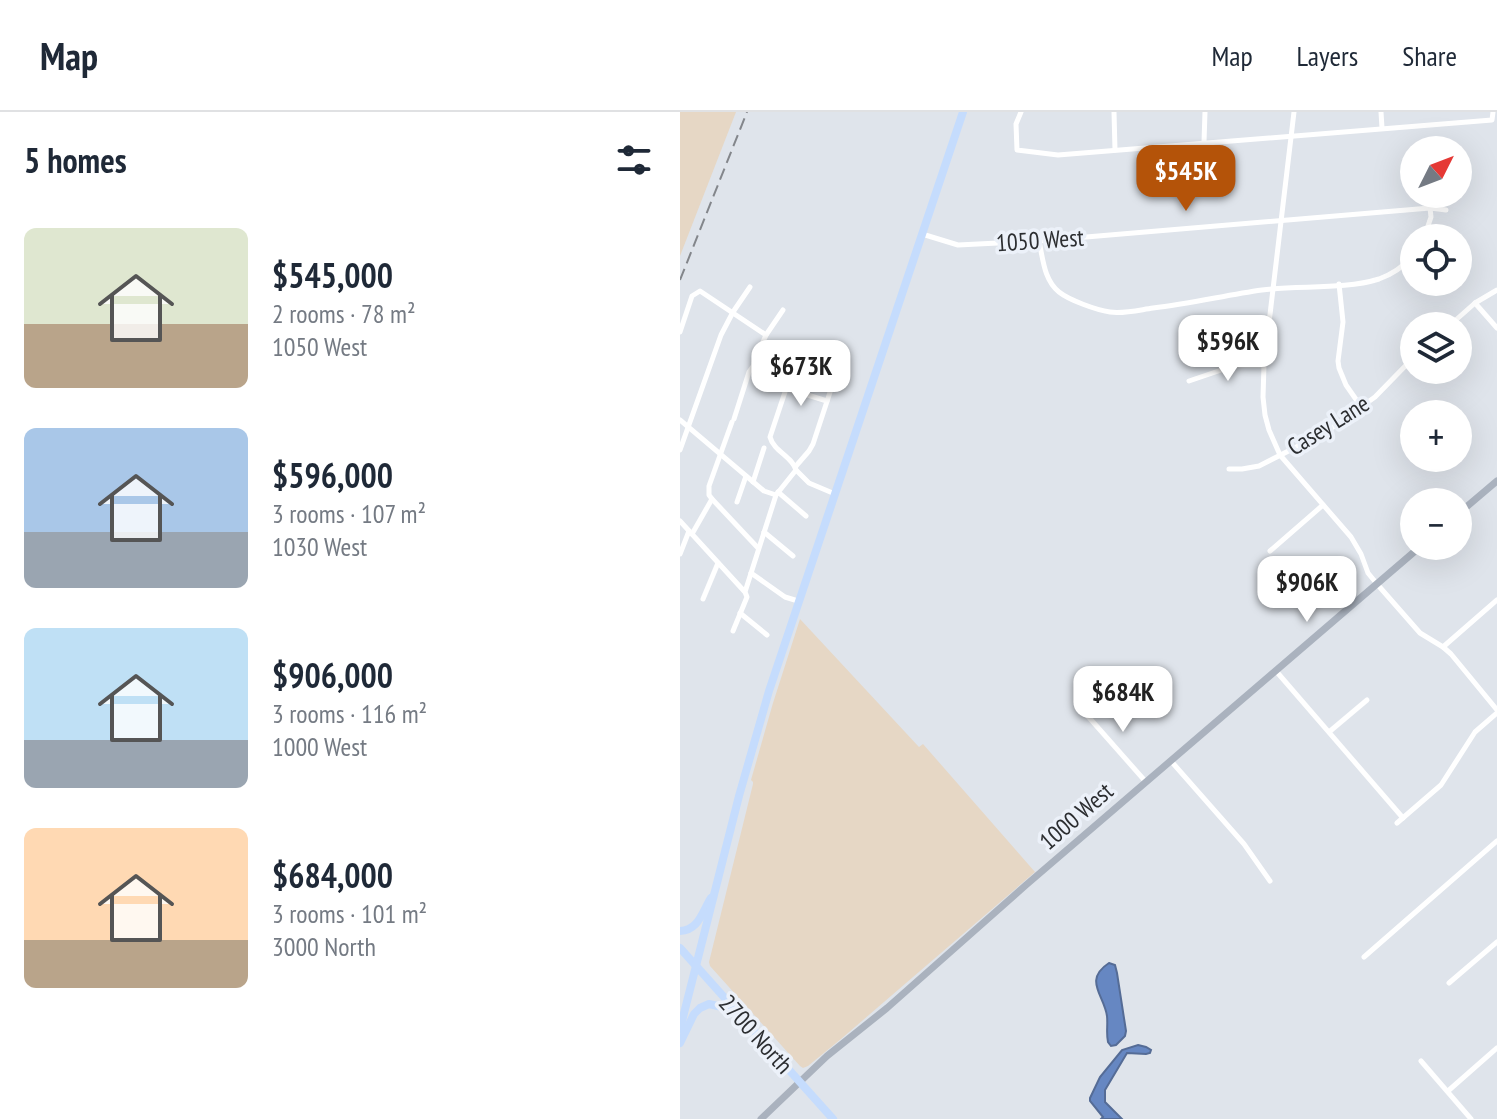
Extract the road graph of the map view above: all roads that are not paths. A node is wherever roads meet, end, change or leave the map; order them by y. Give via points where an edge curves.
1 (963, 112) edge
2 (1021, 112) edge
3 (1114, 112) edge
4 (1205, 112) edge
5 (1294, 112) edge
6 (1381, 112) edge
7 (1493, 112) edge
8 (1382, 128) junction
9 (1291, 136) junction
10 (1204, 142) junction
11 (1115, 150) junction
12 (1430, 208) junction
13 (1446, 210) dead end
14 (1282, 220) junction
15 (1429, 224) edge
16 (922, 234) junction
17 (1039, 241) junction
18 (1400, 268) edge
19 (1339, 284) junction
20 (750, 287) dead end
21 (1274, 289) junction
22 (1497, 290) edge
23 (1475, 303) junction
24 (783, 310) dead end
25 (733, 312) junction
26 (1465, 312) edge
27 (1497, 328) edge
28 (680, 332) edge
29 (766, 335) junction
30 (799, 361) dead end
31 (754, 365) junction
32 (1264, 365) junction
33 (1400, 371) edge
34 (836, 374) dead end
35 (1189, 381) dead end
36 (785, 388) junction
37 (827, 401) junction
38 (1362, 408) junction
39 (680, 420) edge
40 (689, 428) junction
41 (764, 448) dead end
42 (680, 450) edge
43 (721, 455) junction
44 (1280, 455) junction
45 (796, 468) junction
46 (1229, 469) dead end
47 (746, 476) junction
48 (1497, 481) edge
49 (753, 482) junction
50 (777, 494) junction
51 (835, 494) junction
52 (712, 499) junction
53 (737, 502) dead end
54 (1472, 502) edge
55 (1323, 505) junction
56 (806, 516) dead end
57 (680, 521) edge
58 (764, 532) junction
59 (691, 533) junction
60 (758, 548) junction
61 (1270, 551) dead end
62 (680, 554) edge
63 (793, 556) dead end
64 (1405, 560) edge
65 (718, 563) junction
66 (751, 573) junction
67 (1377, 584) junction
68 (745, 592) junction
69 (703, 599) dead end
70 (1497, 600) edge
71 (799, 601) junction
72 (740, 613) junction
73 (733, 631) dead end
74 (767, 635) dead end
75 (1443, 647) junction
76 (1276, 671) junction
77 (1367, 700) dead end
78 (1078, 705) dead end
79 (1497, 711) edge
80 (1329, 732) junction
81 (1171, 761) junction
82 (1146, 782) junction
83 (1497, 841) edge
84 (1270, 881) dead end
85 (715, 890) junction
86 (680, 931) edge
87 (1497, 942) edge
88 (680, 948) edge
89 (1364, 957) dead end
90 (696, 967) junction
91 (1449, 983) dead end
92 (735, 1010) junction
93 (680, 1029) edge
94 (680, 1043) edge
95 (1497, 1048) edge
96 (1421, 1061) dead end
97 (800, 1083) junction
98 (1448, 1091) junction
99 (761, 1119) edge
100 (833, 1119) edge
101 (1471, 1119) edge

1 - 16 main road
2 - 11 street via 1017,150 1058,155
3 - 11 street
4 - 10 street
5 - 9 street
6 - 8 street
7 - 8 street via 1492,120
8 - 9 street
9 - 10 street
9 - 14 street
10 - 11 street
12 - 13 street, 1050 West
12 - 14 street, 1050 West
12 - 15 street
14 - 17 street, 1050 West
14 - 21 street
16 - 17 street, 1050 West via 958,245
16 - 51 main road
17 - 21 street via 1051,284 1060,293 1109,312
18 - 19 street via 1381,278
19 - 21 street
19 - 38 street via 1339,368
20 - 25 street
21 - 32 street
22 - 23 street
23 - 26 street
23 - 27 street
24 - 29 street
25 - 28 street via 696,292
25 - 29 street
25 - 40 street
29 - 31 street
30 - 36 street
31 - 36 street
31 - 43 street
32 - 35 street via 1236,365
32 - 44 street via 1265,415
33 - 38 street, Casey Lane
34 - 37 street
36 - 37 street
36 - 45 street via 770,437
37 - 45 street via 813,444
38 - 44 street, Casey Lane
39 - 40 street
40 - 42 street
40 - 43 street
41 - 49 street
43 - 47 street
43 - 52 street via 708,491
44 - 46 street, Casey Lane via 1252,468
44 - 55 street
45 - 50 street
45 - 51 street via 809,483
47 - 49 street
47 - 53 street
48 - 54 street
49 - 50 street
50 - 56 street
50 - 58 street
51 - 71 main road
52 - 59 street
52 - 60 street
55 - 61 street
55 - 67 street via 1355,544
57 - 59 street
58 - 60 street
58 - 63 street
59 - 62 street
59 - 65 street
60 - 66 street
64 - 67 street, 1000 West
65 - 68 street
65 - 69 street
66 - 68 street
66 - 71 street
67 - 75 street via 1420,633
67 - 76 street, 1000 West
68 - 72 street
70 - 75 street
71 - 85 main road via 756,734
72 - 73 street
72 - 74 street
75 - 79 street
76 - 80 street
76 - 81 street, 1000 West
77 - 80 street
78 - 82 street
79 - 80 street via 1475,732 1441,785 1400,820
81 - 82 street, 1000 West
81 - 84 street
82 - 97 street, 1000 West
83 - 89 street
85 - 86 main road via 695,926
85 - 90 main road
87 - 91 street
88 - 90 main road, 2700 North
90 - 92 main road, 2700 North
90 - 93 main road
92 - 94 main road via 702,1006
92 - 97 main road, 2700 North
95 - 98 street
96 - 98 street
97 - 99 street, 1000 West
97 - 100 main road, 2700 North
98 - 101 street

